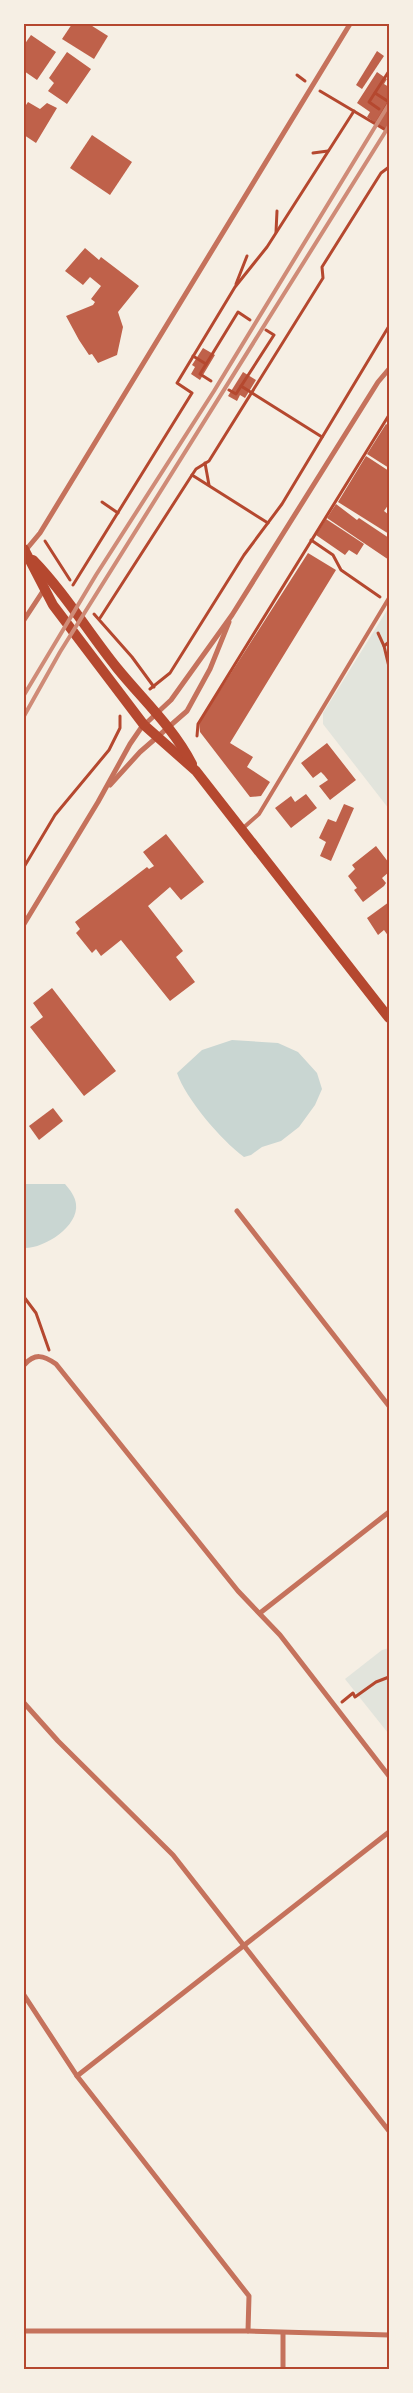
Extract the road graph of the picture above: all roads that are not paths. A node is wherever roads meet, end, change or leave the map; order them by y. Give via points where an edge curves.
1 (350, 24) edge
2 (389, 369) edge
3 (25, 551) edge
4 (53, 581) junction
5 (44, 589) junction
6 (388, 600) edge
7 (232, 615) junction
8 (24, 620) edge
9 (157, 714) junction
10 (144, 725) junction
11 (170, 728) junction
12 (158, 738) junction
13 (196, 771) junction
14 (103, 793) junction
15 (241, 829) junction
16 (24, 924) edge
17 (389, 1018) edge
18 (237, 1211) dead end
19 (24, 1365) edge
20 (389, 1406) edge
21 (389, 1512) edge
22 (260, 1613) junction
23 (24, 1703) edge
24 (389, 1776) edge
25 (389, 1832) edge
26 (244, 1946) junction
27 (24, 1995) edge
28 (77, 2076) junction
29 (389, 2131) edge
30 (24, 2331) edge
31 (248, 2331) junction
32 (283, 2334) junction
33 (389, 2335) edge
34 (283, 2369) edge

1 - 3 street via 40,533
2 - 7 street
3 - 4 main road
3 - 5 main road
4 - 5 street
4 - 9 main road
5 - 8 street
5 - 10 main road
6 - 15 lane via 259,814
7 - 9 street via 171,700
7 - 11 street via 210,668 187,711
9 - 10 street
9 - 11 main road
10 - 12 main road
10 - 14 street
11 - 12 street
11 - 13 main road
12 - 13 main road
12 - 14 street
13 - 15 main road
14 - 16 street
15 - 17 main road
18 - 20 street
19 - 22 street via 36,1356 45,1356 56,1364
21 - 22 street
22 - 24 street
23 - 26 street via 173,1855
25 - 26 street
26 - 28 street
26 - 29 street
27 - 28 street
28 - 31 street via 249,2296
30 - 31 street
31 - 32 street
32 - 33 street
32 - 34 street

